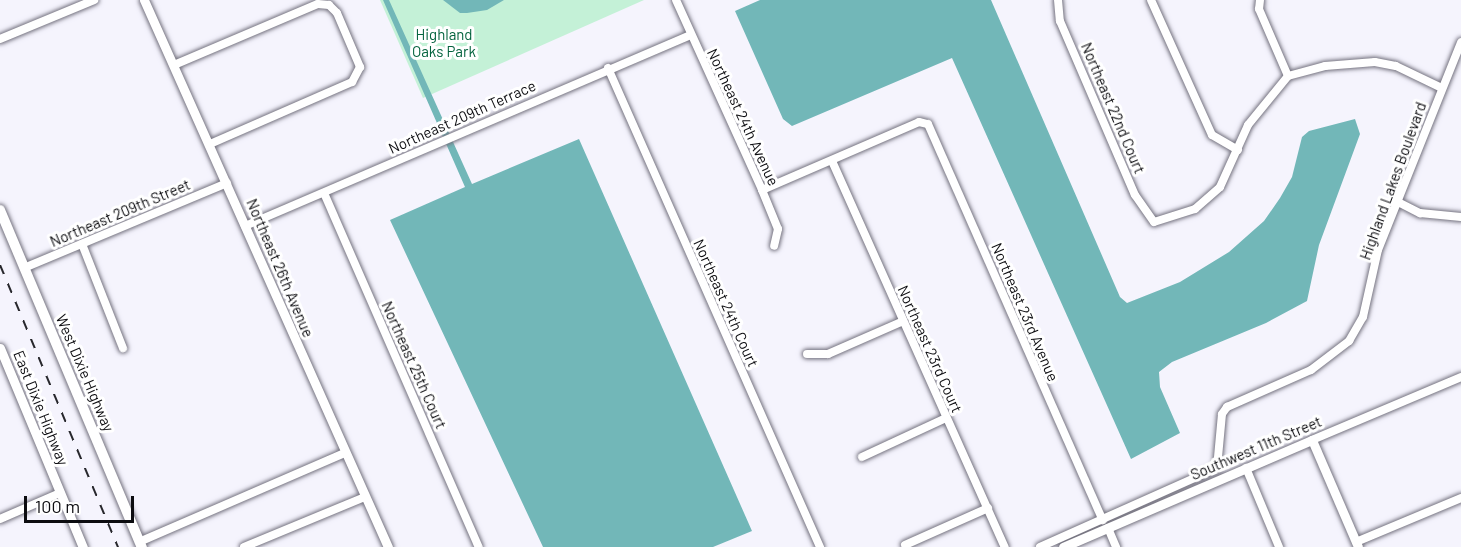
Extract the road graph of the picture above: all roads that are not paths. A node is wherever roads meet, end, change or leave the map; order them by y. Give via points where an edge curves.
1 (94, 0) edge
2 (144, 0) edge
3 (675, 0) edge
4 (1058, 0) edge
5 (1151, 0) edge
6 (1260, 0) edge
7 (690, 35) junction
8 (0, 39) edge
9 (1461, 42) edge
10 (174, 65) junction
11 (608, 68) junction
12 (1288, 76) junction
13 (1442, 88) junction
14 (210, 144) junction
15 (1238, 150) junction
16 (832, 161) junction
17 (227, 183) junction
18 (762, 190) junction
19 (324, 193) junction
20 (1398, 202) junction
21 (0, 210) edge
22 (1461, 217) edge
23 (245, 226) junction
24 (82, 244) junction
25 (774, 246) dead end
26 (24, 267) junction
27 (903, 321) junction
28 (0, 348) edge
29 (123, 348) dead end
30 (807, 354) dead end
31 (1461, 377) edge
32 (946, 418) junction
33 (1312, 440) junction
34 (345, 453) junction
35 (861, 458) dead end
36 (1246, 468) junction
37 (60, 493) junction
38 (365, 497) junction
39 (1461, 498) edge
40 (988, 508) junction
41 (0, 519) edge
42 (1105, 524) junction
43 (140, 544) edge
44 (1357, 544) edge
45 (905, 546) edge
46 (82, 547) edge
47 (244, 547) edge
48 (388, 547) edge
49 (479, 547) edge
50 (820, 547) edge
51 (1005, 547) edge
52 (1040, 547) edge
53 (1064, 547) edge
54 (1116, 547) edge
55 (1279, 547) edge

1 - 8 street
2 - 10 street, Northeast 26th Avenue
3 - 7 street, Northeast 24th Avenue
4 - 15 street, Northeast 22nd Court via 1060,21 1136,195 1154,222 1195,209 1220,187
5 - 15 street via 1212,135
6 - 12 street via 1259,9
7 - 11 street, Northeast 209th Terrace
7 - 18 street, Northeast 24th Avenue
9 - 13 street, Highland Lakes Boulevard
10 - 14 street, Northeast 26th Avenue
10 - 14 street via 318,4 329,5 337,13 360,67 352,82
11 - 19 street, Northeast 209th Terrace
11 - 50 street, Northeast 24th Court
12 - 13 street via 1325,66 1375,62 1396,66
12 - 15 street via 1248,125
13 - 20 street, Highland Lakes Boulevard
14 - 17 street, Northeast 26th Avenue
16 - 18 street
16 - 27 street, Northeast 23rd Court
16 - 42 street, Northeast 23rd Avenue via 919,122 928,124 935,133 1027,354
17 - 23 street, Northeast 26th Avenue
17 - 24 street, Northeast 209th Street
18 - 25 street, Northeast 24th Avenue via 778,230
19 - 23 street, Northeast 209th Terrace
19 - 49 street, Northeast 25th Court
20 - 22 street via 1420,213
20 - 42 street, Highland Lakes Boulevard via 1378,250 1363,317 1349,341 1311,370 1227,407 1222,414 1217,468
21 - 26 main road, West Dixie Highway
23 - 34 street, Northeast 26th Avenue
24 - 26 street, Northeast 209th Street
24 - 29 street
26 - 43 main road, West Dixie Highway
27 - 30 street via 828,354
27 - 32 street, Northeast 23rd Court
28 - 37 street, East Dixie Highway
31 - 33 street, Southwest 11th Street
32 - 35 street
32 - 40 street, Northeast 23rd Court
33 - 36 street, Southwest 11th Street
33 - 44 street
34 - 38 street, Northeast 26th Avenue
34 - 43 street
36 - 42 street, Southwest 11th Street
36 - 55 street
37 - 41 street
37 - 46 street, East Dixie Highway
38 - 47 street
38 - 48 street, Northeast 26th Avenue
39 - 44 street
40 - 45 street
40 - 51 street, Northeast 23rd Court
42 - 52 street
42 - 53 street, Southwest 11th Street
42 - 54 street, Northeast 23rd Avenue

